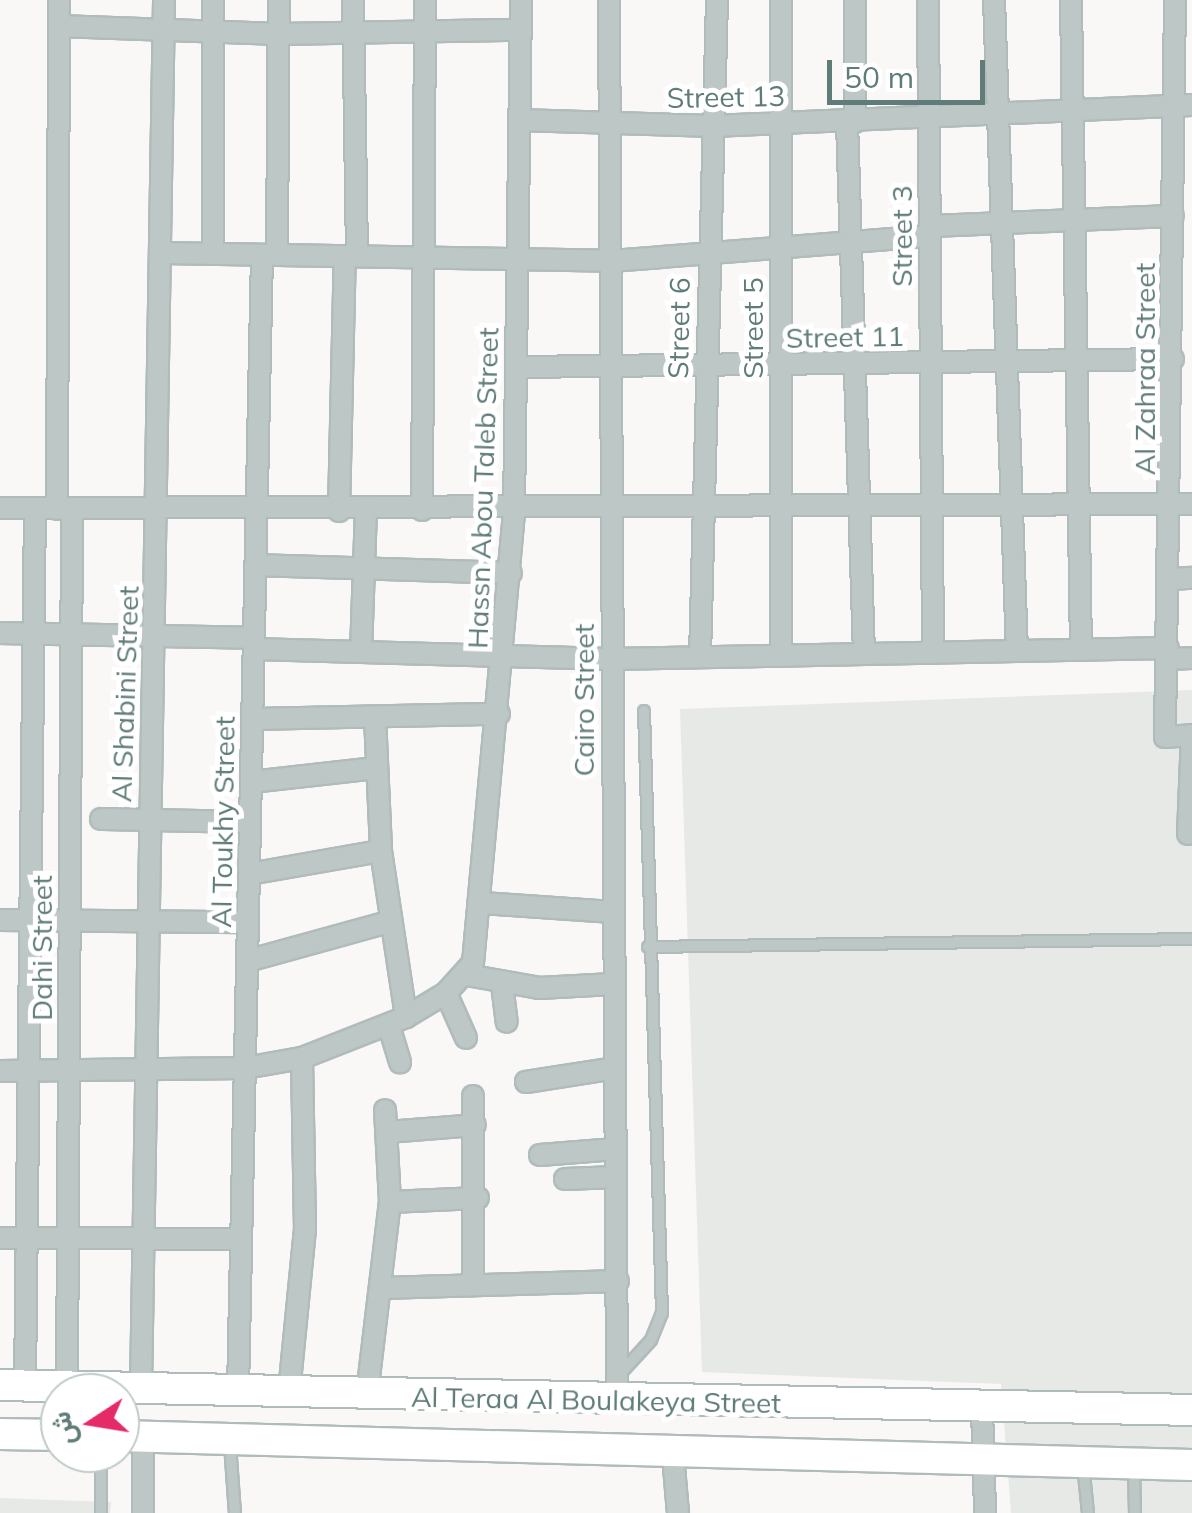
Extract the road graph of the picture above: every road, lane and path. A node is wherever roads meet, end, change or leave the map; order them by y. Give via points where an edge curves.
1 (59, 0) edge
2 (164, 0) edge
3 (214, 0) edge
4 (279, 0) edge
5 (354, 0) edge
6 (425, 0) edge
7 (520, 0) edge
8 (610, 0) edge
9 (716, 0) edge
10 (781, 0) edge
11 (854, 0) edge
12 (928, 0) edge
13 (994, 0) edge
14 (1071, 0) edge
15 (1175, 0) edge
16 (59, 26) junction
17 (1183, 28) edge
18 (520, 30) junction
19 (163, 32) junction
20 (425, 33) junction
21 (214, 34) junction
22 (279, 34) junction
23 (354, 34) junction
24 (1183, 105) edge
25 (1072, 112) junction
26 (997, 116) junction
27 (519, 120) junction
28 (929, 120) junction
29 (851, 122) junction
30 (781, 124) junction
31 (610, 125) junction
32 (712, 126) junction
33 (1183, 180) edge
34 (1174, 216) junction
35 (1074, 220) junction
36 (1000, 223) junction
37 (930, 231) junction
38 (851, 242) junction
39 (781, 248) junction
40 (162, 253) junction
41 (213, 254) junction
42 (708, 254) junction
43 (270, 255) junction
44 (351, 256) junction
45 (425, 258) junction
46 (518, 259) junction
47 (610, 261) junction
48 (1183, 287) edge
49 (1179, 357) edge
50 (1075, 360) junction
51 (1004, 362) junction
52 (930, 363) junction
53 (855, 364) junction
54 (781, 365) junction
55 (706, 366) junction
56 (518, 367) junction
57 (611, 368) junction
58 (1182, 430) edge
59 (1182, 504) edge
60 (1077, 505) junction
61 (932, 506) junction
62 (1007, 506) junction
63 (859, 507) junction
64 (0, 508) edge
65 (35, 508) junction
66 (703, 508) junction
67 (781, 508) junction
68 (65, 509) junction
69 (612, 509) junction
70 (158, 510) junction
71 (366, 510) junction
72 (422, 510) junction
73 (514, 510) junction
74 (257, 511) junction
75 (339, 511) junction
76 (256, 565) junction
77 (364, 568) junction
78 (511, 573) junction
79 (1192, 578) edge
80 (1170, 579) junction
81 (0, 633) edge
82 (34, 634) junction
83 (71, 634) junction
84 (156, 636) junction
85 (254, 643) junction
86 (1081, 650) junction
87 (1016, 651) junction
88 (361, 652) junction
89 (933, 652) junction
90 (1168, 653) junction
91 (864, 654) junction
92 (504, 656) junction
93 (781, 656) junction
94 (700, 657) junction
95 (611, 658) junction
96 (1192, 658) edge
97 (644, 710) dead end
98 (499, 714) junction
99 (375, 716) junction
100 (252, 719) junction
101 (1192, 735) edge
102 (376, 768) junction
103 (251, 782) junction
104 (101, 820) dead end
105 (148, 822) junction
106 (250, 822) junction
107 (1188, 834) dead end
108 (380, 851) junction
109 (249, 874) junction
110 (482, 903) junction
111 (613, 912) junction
112 (0, 920) edge
113 (30, 920) junction
114 (70, 920) junction
115 (146, 921) junction
116 (248, 922) junction
117 (389, 922) junction
118 (1192, 939) edge
119 (648, 947) junction
120 (247, 961) junction
121 (466, 975) junction
122 (502, 984) junction
123 (614, 984) junction
124 (446, 993) junction
125 (398, 1022) junction
126 (507, 1022) dead end
127 (466, 1038) dead end
128 (302, 1058) junction
129 (400, 1062) dead end
130 (245, 1068) junction
131 (615, 1068) junction
132 (29, 1070) junction
133 (69, 1070) junction
134 (143, 1070) junction
135 (0, 1071) edge
136 (526, 1082) dead end
137 (473, 1096) dead end
138 (385, 1110) dead end
139 (475, 1125) junction
140 (387, 1132) junction
141 (616, 1148) junction
142 (540, 1155) dead end
143 (616, 1177) junction
144 (565, 1179) dead end
145 (478, 1198) junction
146 (390, 1202) junction
147 (0, 1238) edge
148 (27, 1238) junction
149 (68, 1239) junction
150 (142, 1239) junction
151 (241, 1239) junction
152 (618, 1281) junction
153 (473, 1285) junction
154 (383, 1288) junction
155 (67, 1373) edge
156 (13, 1386) edge
157 (40, 1386) edge
158 (140, 1389) joint
159 (617, 1389) junction
160 (238, 1391) junction
161 (288, 1392) junction
162 (367, 1394) junction
163 (982, 1409) junction
164 (1192, 1410) edge
165 (0, 1434) edge
166 (40, 1435) edge
167 (140, 1437) edge
168 (230, 1440) junction
169 (674, 1455) junction
170 (982, 1463) junction
171 (1082, 1463) junction
172 (1134, 1465) junction
173 (1192, 1465) edge
174 (101, 1473) edge
175 (137, 1473) edge
176 (101, 1513) edge
177 (143, 1513) edge
178 (235, 1513) edge
179 (678, 1513) edge
180 (985, 1513) edge
181 (1088, 1513) edge
182 (1136, 1513) edge

1 - 16 street, Dahi Street
2 - 19 street, Al Shabini Street
3 - 21 street
4 - 22 street, Al Toukhy Street
5 - 23 street
6 - 20 street
7 - 18 street, Hassn Abou Taleb Street
8 - 31 street, Cairo Street
9 - 32 street, Street 6
10 - 30 street, Street 5
11 - 29 street
12 - 28 street, Street 3
13 - 26 street
14 - 25 street
15 - 17 street, Al Zahraa Street
16 - 19 street
16 - 68 street, Dahi Street
17 - 24 street, Al Zahraa Street
18 - 20 street
18 - 27 street, Hassn Abou Taleb Street
19 - 21 street
19 - 40 street, Al Shabini Street
20 - 23 street
20 - 45 street
21 - 22 street
21 - 41 street
22 - 23 street
22 - 43 street, Al Toukhy Street
23 - 44 street
24 - 25 street, Street 13
24 - 33 street, Al Zahraa Street
25 - 26 street, Street 13
25 - 35 street
26 - 28 street, Street 13
26 - 36 street
27 - 31 street, Street 13
27 - 46 street, Hassn Abou Taleb Street
28 - 29 street, Street 13
28 - 37 street, Street 3
29 - 30 street, Street 13
29 - 38 street
30 - 32 street, Street 13
30 - 39 street, Street 5
31 - 32 street, Street 13
31 - 47 street, Cairo Street
32 - 42 street, Street 6
33 - 34 street, Al Zahraa Street
34 - 35 street
34 - 48 street, Al Zahraa Street
35 - 36 street
35 - 50 street
36 - 37 street
36 - 51 street
37 - 38 street
37 - 52 street, Street 3
38 - 39 street
38 - 53 street
39 - 42 street
39 - 54 street, Street 5
40 - 41 street
40 - 70 street, Al Shabini Street
41 - 43 street
42 - 47 street
42 - 55 street, Street 6
43 - 44 street
43 - 74 street, Al Toukhy Street
44 - 45 street
44 - 75 street
45 - 46 street
45 - 72 street
46 - 47 street
46 - 56 street, Hassn Abou Taleb Street
47 - 57 street, Cairo Street
48 - 49 street, Al Zahraa Street
49 - 50 street, Street 11
49 - 58 street, Al Zahraa Street
50 - 51 street, Street 11
50 - 60 street
51 - 52 street, Street 11
51 - 62 street
52 - 53 street, Street 11
52 - 61 street, Street 3
53 - 54 street, Street 11
53 - 63 street
54 - 55 street, Street 11
54 - 67 street, Street 5
55 - 57 street, Street 11
55 - 66 street, Street 6
56 - 57 street, Street 11
56 - 73 street, Hassn Abou Taleb Street
57 - 69 street, Cairo Street
58 - 59 street, Al Zahraa Street
59 - 60 street
59 - 80 street, Al Zahraa Street
60 - 62 street
60 - 86 street
61 - 62 street
61 - 63 street
61 - 89 street, Street 3
62 - 87 street
63 - 67 street
63 - 91 street
64 - 65 street
65 - 68 street
65 - 82 street
66 - 67 street
66 - 69 street
66 - 94 street, Street 6
67 - 93 street, Street 5
68 - 70 street
68 - 83 street, Dahi Street
69 - 73 street
69 - 95 street, Cairo Street
70 - 74 street
70 - 84 street, Al Shabini Street
71 - 72 street
71 - 75 street
71 - 77 street
72 - 73 street
73 - 78 street, Hassn Abou Taleb Street
74 - 75 street
74 - 76 street, Al Toukhy Street
76 - 77 street
76 - 85 street, Al Toukhy Street
77 - 78 street
77 - 88 street
78 - 92 street, Hassn Abou Taleb Street
79 - 80 street
80 - 90 street, Al Zahraa Street
81 - 82 street
82 - 83 street
82 - 113 street
83 - 84 street
83 - 114 street, Dahi Street
84 - 85 street
84 - 105 street, Al Shabini Street
85 - 88 street
85 - 100 street, Al Toukhy Street
86 - 87 street
86 - 90 street
87 - 89 street
88 - 92 street
89 - 91 street
90 - 96 street
90 - 101 street, Al Zahraa Street via 1165,738
91 - 93 street
92 - 95 street
92 - 98 street, Hassn Abou Taleb Street
93 - 94 street
94 - 95 street
95 - 111 street, Cairo Street
97 - 119 lane
98 - 99 street
98 - 110 street, Hassn Abou Taleb Street
99 - 100 street
99 - 102 street
100 - 103 street, Al Toukhy Street
101 - 107 street
102 - 103 street
102 - 108 street
103 - 106 street, Al Toukhy Street
104 - 105 street
105 - 106 street
105 - 115 street, Al Shabini Street
106 - 109 street, Al Toukhy Street
108 - 109 street
108 - 117 street
109 - 116 street, Al Toukhy Street
110 - 111 street
110 - 121 street, Hassn Abou Taleb Street via 477,950
111 - 123 street, Cairo Street
112 - 113 street
113 - 114 street
113 - 132 street
114 - 115 street
114 - 133 street, Dahi Street
115 - 116 street
115 - 134 street, Al Shabini Street
116 - 120 street, Al Toukhy Street
117 - 120 street
117 - 125 street
118 - 119 lane
119 - 159 lane via 662,1313
120 - 130 street, Al Toukhy Street
121 - 122 street
121 - 124 street
122 - 123 street
122 - 126 street
123 - 131 street, Cairo Street
124 - 125 street
124 - 127 street
125 - 128 street
125 - 129 street
128 - 130 street
128 - 161 street via 305,1230
130 - 134 street
130 - 151 street, Al Toukhy Street
131 - 136 street
131 - 141 street, Cairo Street
132 - 133 street
132 - 135 street
132 - 148 street
133 - 134 street
133 - 149 street, Dahi Street
134 - 150 street, Al Shabini Street
137 - 139 street
138 - 140 street
139 - 140 street
139 - 145 street
140 - 146 street
141 - 142 street
141 - 143 street, Cairo Street
143 - 144 street
143 - 152 street, Cairo Street
145 - 146 street
145 - 153 street
146 - 154 street
147 - 148 street
148 - 149 street
148 - 156 street
149 - 150 street
149 - 155 street, Dahi Street
150 - 151 street
150 - 158 street, Al Shabini Street
151 - 160 street, Al Toukhy Street
152 - 153 street
152 - 159 street, Cairo Street
153 - 154 street
154 - 162 street
156 - 157 street, Al Teraa Al Boulakeya Street
158 - 160 street, Al Teraa Al Boulakeya Street
159 - 162 street, Al Teraa Al Boulakeya Street
159 - 163 street, Al Teraa Al Boulakeya Street
160 - 161 street, Al Teraa Al Boulakeya Street
161 - 162 street, Al Teraa Al Boulakeya Street
163 - 164 street, Al Teraa Al Boulakeya Street
163 - 170 street
165 - 166 street
167 - 168 street, Al Teraa Al Boulakeya Street
168 - 169 street, Al Teraa Al Boulakeya Street
168 - 178 lane
169 - 170 street, Al Teraa Al Boulakeya Street
169 - 179 street
170 - 171 street, Al Teraa Al Boulakeya Street
170 - 180 street
171 - 172 street, Al Teraa Al Boulakeya Street
171 - 181 lane
172 - 173 street, Al Teraa Al Boulakeya Street
172 - 182 lane
174 - 176 lane
175 - 177 street

